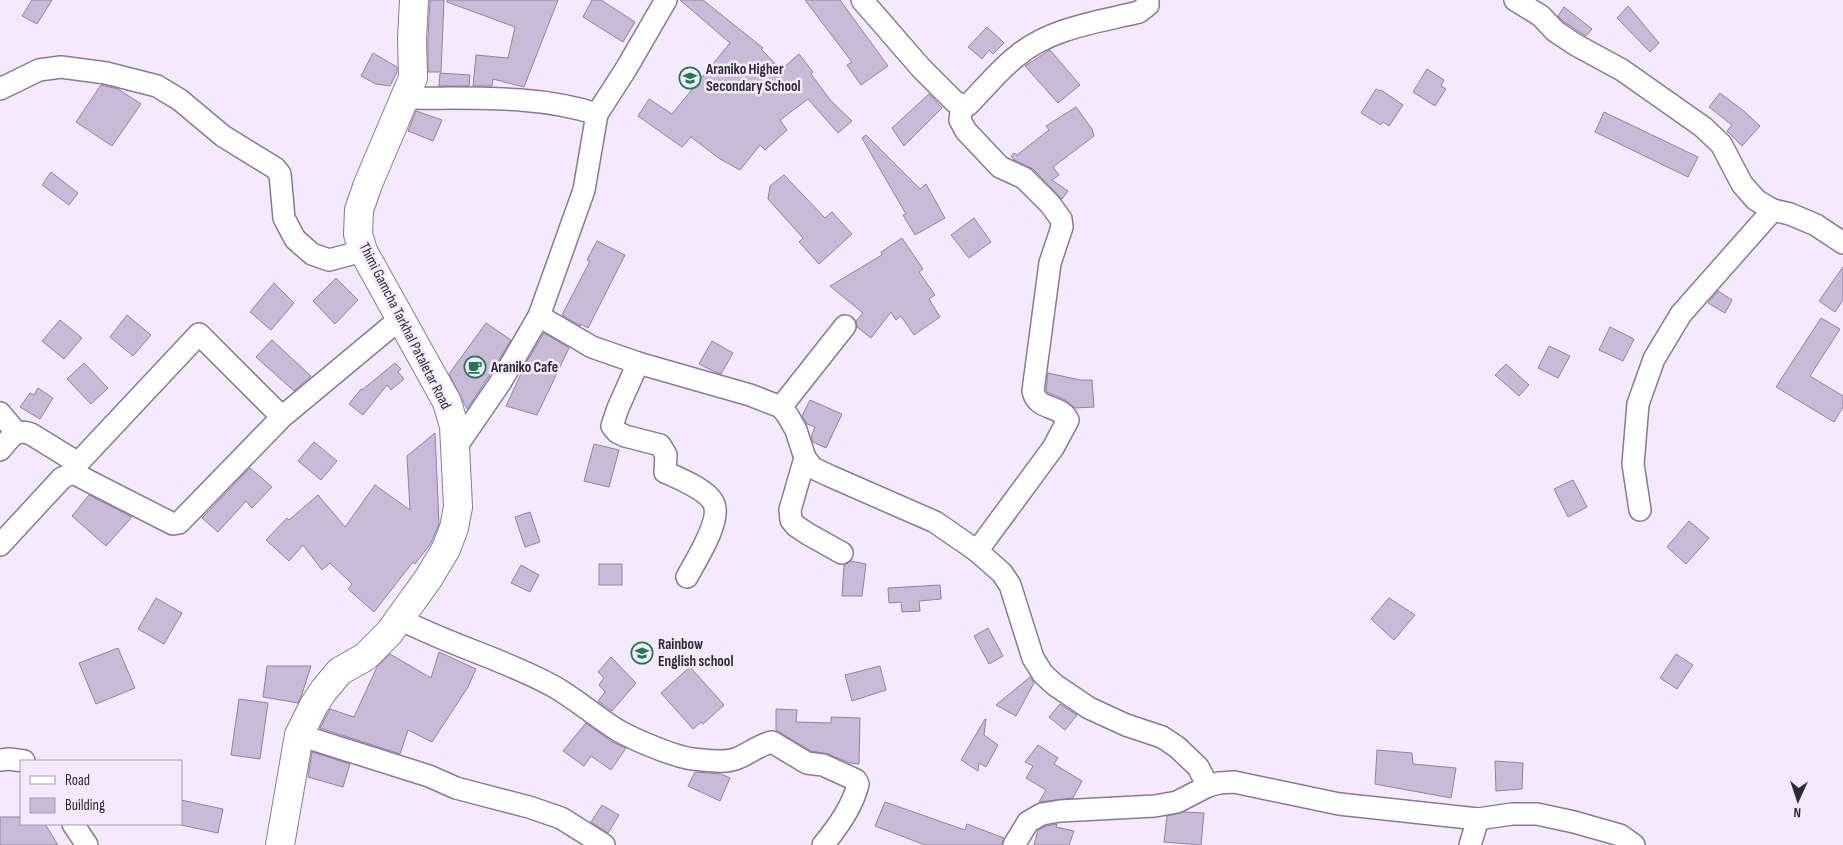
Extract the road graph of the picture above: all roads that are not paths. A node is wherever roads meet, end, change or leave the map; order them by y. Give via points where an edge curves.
1 (414, 0) edge
2 (666, 0) edge
3 (862, 0) edge
4 (1148, 0) edge
5 (1514, 0) edge
6 (0, 89) edge
7 (406, 98) junction
8 (962, 105) junction
9 (597, 114) junction
10 (1773, 210) junction
11 (1843, 243) edge
12 (363, 251) junction
13 (539, 316) junction
14 (400, 318) junction
15 (845, 326) dead end
16 (638, 363) junction
17 (781, 408) junction
18 (0, 413) edge
19 (282, 417) junction
20 (16, 432) junction
21 (0, 450) edge
22 (454, 450) junction
23 (804, 458) junction
24 (78, 467) junction
25 (1640, 510) dead end
26 (0, 545) edge
27 (977, 551) junction
28 (842, 553) dead end
29 (687, 577) dead end
30 (400, 619) junction
31 (299, 735) junction
32 (0, 760) edge
33 (20, 760) edge
34 (1208, 786) junction
35 (1478, 819) junction
36 (74, 825) edge
37 (88, 845) edge
38 (280, 845) edge
39 (604, 845) edge
40 (823, 845) edge
41 (1014, 845) edge
42 (1470, 845) edge
43 (1634, 845) edge

1 - 7 street, Thimi Gamcha Tarkhal Pataletar Road via 413,78
2 - 9 street
3 - 8 street via 921,68
4 - 8 street via 1148,5 1138,12 1040,40 1017,56 968,105
5 - 10 street via 1541,16 1555,31 1622,70 1703,127 1722,144 1742,184 1756,200
6 - 12 street via 39,70 61,67 106,73 157,86 180,100 223,136 275,168 280,174 284,218 295,239 312,254 329,260
7 - 9 street via 516,100 574,106
7 - 12 street, Thimi Gamcha Tarkhal Pataletar Road via 359,210 358,234
8 - 27 street via 960,120 966,131 1000,168 1024,178 1050,204 1061,219 1062,227 1050,263 1033,391 1040,403 1065,414 1068,420 1053,448
9 - 13 street via 584,190
10 - 11 street via 1816,225
10 - 25 street via 1680,314 1654,358 1638,404 1633,464
12 - 14 street, Thimi Gamcha Tarkhal Pataletar Road
13 - 16 street via 592,347
13 - 22 street via 500,383
14 - 19 street
14 - 22 street, Thimi Gamcha Tarkhal Pataletar Road via 447,402 454,426
15 - 17 street
16 - 17 street via 750,395
16 - 29 street via 612,426 626,436 660,445 666,455 664,472 694,486 713,500 716,509 714,524
17 - 23 street via 796,430
18 - 20 street
19 - 24 street via 176,524 79,476
19 - 24 street via 198,334
20 - 21 street
20 - 24 street via 31,434
22 - 30 street, Thimi Gamcha Tarkhal Pataletar Road via 458,507 454,528 433,572
23 - 27 street via 813,468 934,522
23 - 28 street via 790,510 792,520 802,530
24 - 26 street via 62,478
27 - 34 street via 1002,573 1010,585 1033,658 1044,674 1089,708 1162,737 1198,767
30 - 31 street, Thimi Gamcha Tarkhal Pataletar Road via 365,657 340,671 314,705
30 - 40 street via 553,686 619,731 677,756 738,759 762,744 772,742 807,763 823,765 856,780 857,790 840,823
31 - 38 street, Thimi Gamcha Tarkhal Pataletar Road
31 - 39 street via 456,788 561,818
32 - 33 street
34 - 35 street via 1234,782 1340,804
34 - 41 street via 1177,802 1155,806 1042,814 1028,822
35 - 42 street
35 - 43 street via 1537,814 1620,836
36 - 37 street

